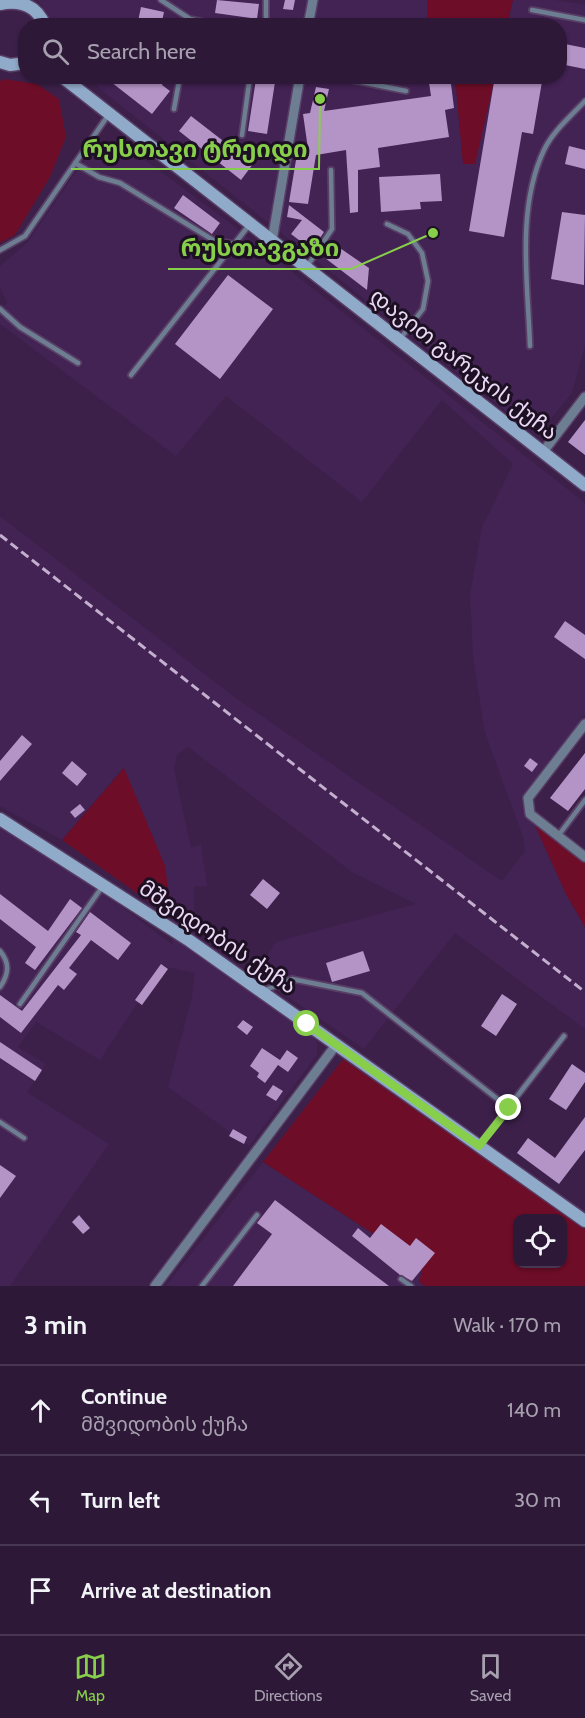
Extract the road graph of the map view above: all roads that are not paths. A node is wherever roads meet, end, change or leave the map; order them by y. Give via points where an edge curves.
1 (161, 0) edge
2 (266, 0) edge
3 (313, 0) edge
4 (24, 1) edge
5 (0, 4) edge
6 (532, 10) dead end
7 (40, 18) edge
8 (188, 18) edge
9 (266, 18) edge
10 (310, 18) edge
11 (585, 20) edge
12 (0, 63) edge
13 (18, 64) edge
14 (71, 84) edge
15 (179, 84) edge
16 (249, 84) edge
17 (299, 84) edge
18 (374, 84) edge
19 (406, 90) dead end
20 (585, 101) edge
21 (174, 109) dead end
22 (109, 114) junction
23 (242, 135) dead end
24 (75, 163) junction
25 (332, 170) dead end
26 (250, 224) junction
27 (387, 224) dead end
28 (272, 241) junction
29 (233, 244) junction
30 (0, 250) edge
31 (306, 268) junction
32 (0, 309) edge
33 (399, 340) junction
34 (530, 346) dead end
35 (78, 363) dead end
36 (130, 375) dead end
37 (585, 398) edge
38 (582, 409) edge
39 (543, 452) junction
40 (585, 485) edge
41 (584, 726) edge
42 (585, 801) edge
43 (0, 819) edge
44 (558, 836) junction
45 (585, 857) edge
46 (104, 885) junction
47 (0, 951) edge
48 (0, 987) edge
49 (261, 992) junction
50 (20, 1004) dead end
51 (564, 1036) dead end
52 (336, 1045) junction
53 (509, 1108) junction
54 (0, 1122) edge
55 (24, 1138) dead end
56 (479, 1146) junction
57 (257, 1215) dead end
58 (585, 1221) edge
59 (401, 1279) dead end
60 (155, 1286) edge
61 (202, 1286) edge
62 (411, 1286) edge

1 - 8 lane
2 - 9 lane
3 - 10 street
4 - 5 main road
4 - 7 main road
6 - 11 lane
12 - 13 main road
14 - 22 main road, დავით გარეჯის ქუჩა
15 - 21 lane
16 - 23 lane
17 - 28 street
18 - 19 lane
20 - 34 lane via 544,150 532,192 527,228
22 - 24 lane
22 - 26 main road, დავით გარეჯის ქუჩა
24 - 29 lane via 99,177 120,183 213,240
24 - 30 lane via 25,236
25 - 31 lane via 332,229
26 - 28 main road, დავით გარეჯის ქუჩა
26 - 29 lane
27 - 33 lane via 408,234 422,253 428,280 423,309
28 - 31 main road, დავით გარეჯის ქუჩა
29 - 36 lane
31 - 33 main road, დავით გარეჯის ქუჩა
32 - 35 lane via 20,327
33 - 39 main road, დავით გარეჯის ქუჩა
37 - 38 street
38 - 39 street
39 - 40 main road, დავით გარეჯის ქუჩა
41 - 44 street via 528,798 530,814
42 - 44 lane
43 - 46 main road, მშვიდობის ქუჩა
44 - 45 street
46 - 49 main road, მშვიდობის ქუჩა
46 - 50 lane
47 - 48 lane via 7,960 7,976
49 - 52 main road, მშვიდობის ქუჩა
49 - 53 lane via 292,979 362,993
51 - 53 lane
52 - 56 main road, მშვიდობის ქუჩა
52 - 60 street
53 - 56 lane
54 - 55 lane
56 - 58 main road, მშვიდობის ქუჩა
57 - 61 lane
59 - 62 lane

